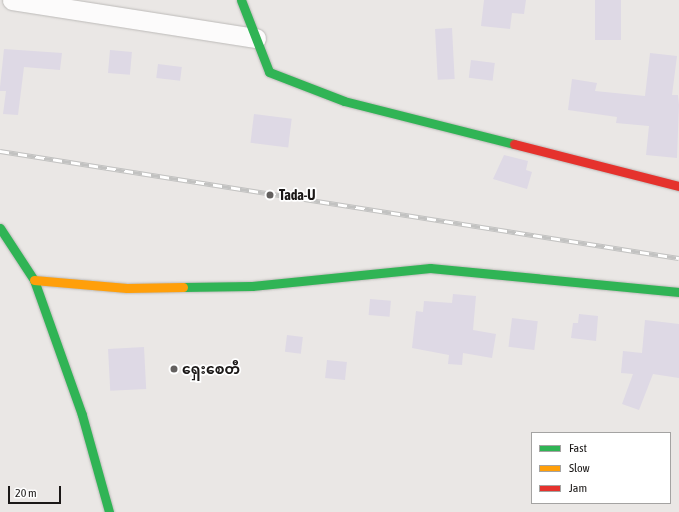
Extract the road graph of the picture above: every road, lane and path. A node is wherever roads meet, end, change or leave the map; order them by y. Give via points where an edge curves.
1 (12, 0) edge
2 (241, 0) edge
3 (58, 3) edge
4 (256, 38) junction
5 (679, 186) edge
6 (0, 228) edge
7 (34, 280) junction
8 (679, 292) edge
9 (109, 512) edge

1 - 3 street
2 - 4 street
3 - 4 street
4 - 5 street via 269,72 344,101
6 - 7 street
7 - 8 street via 127,288 252,286 430,268
7 - 9 street via 82,415

